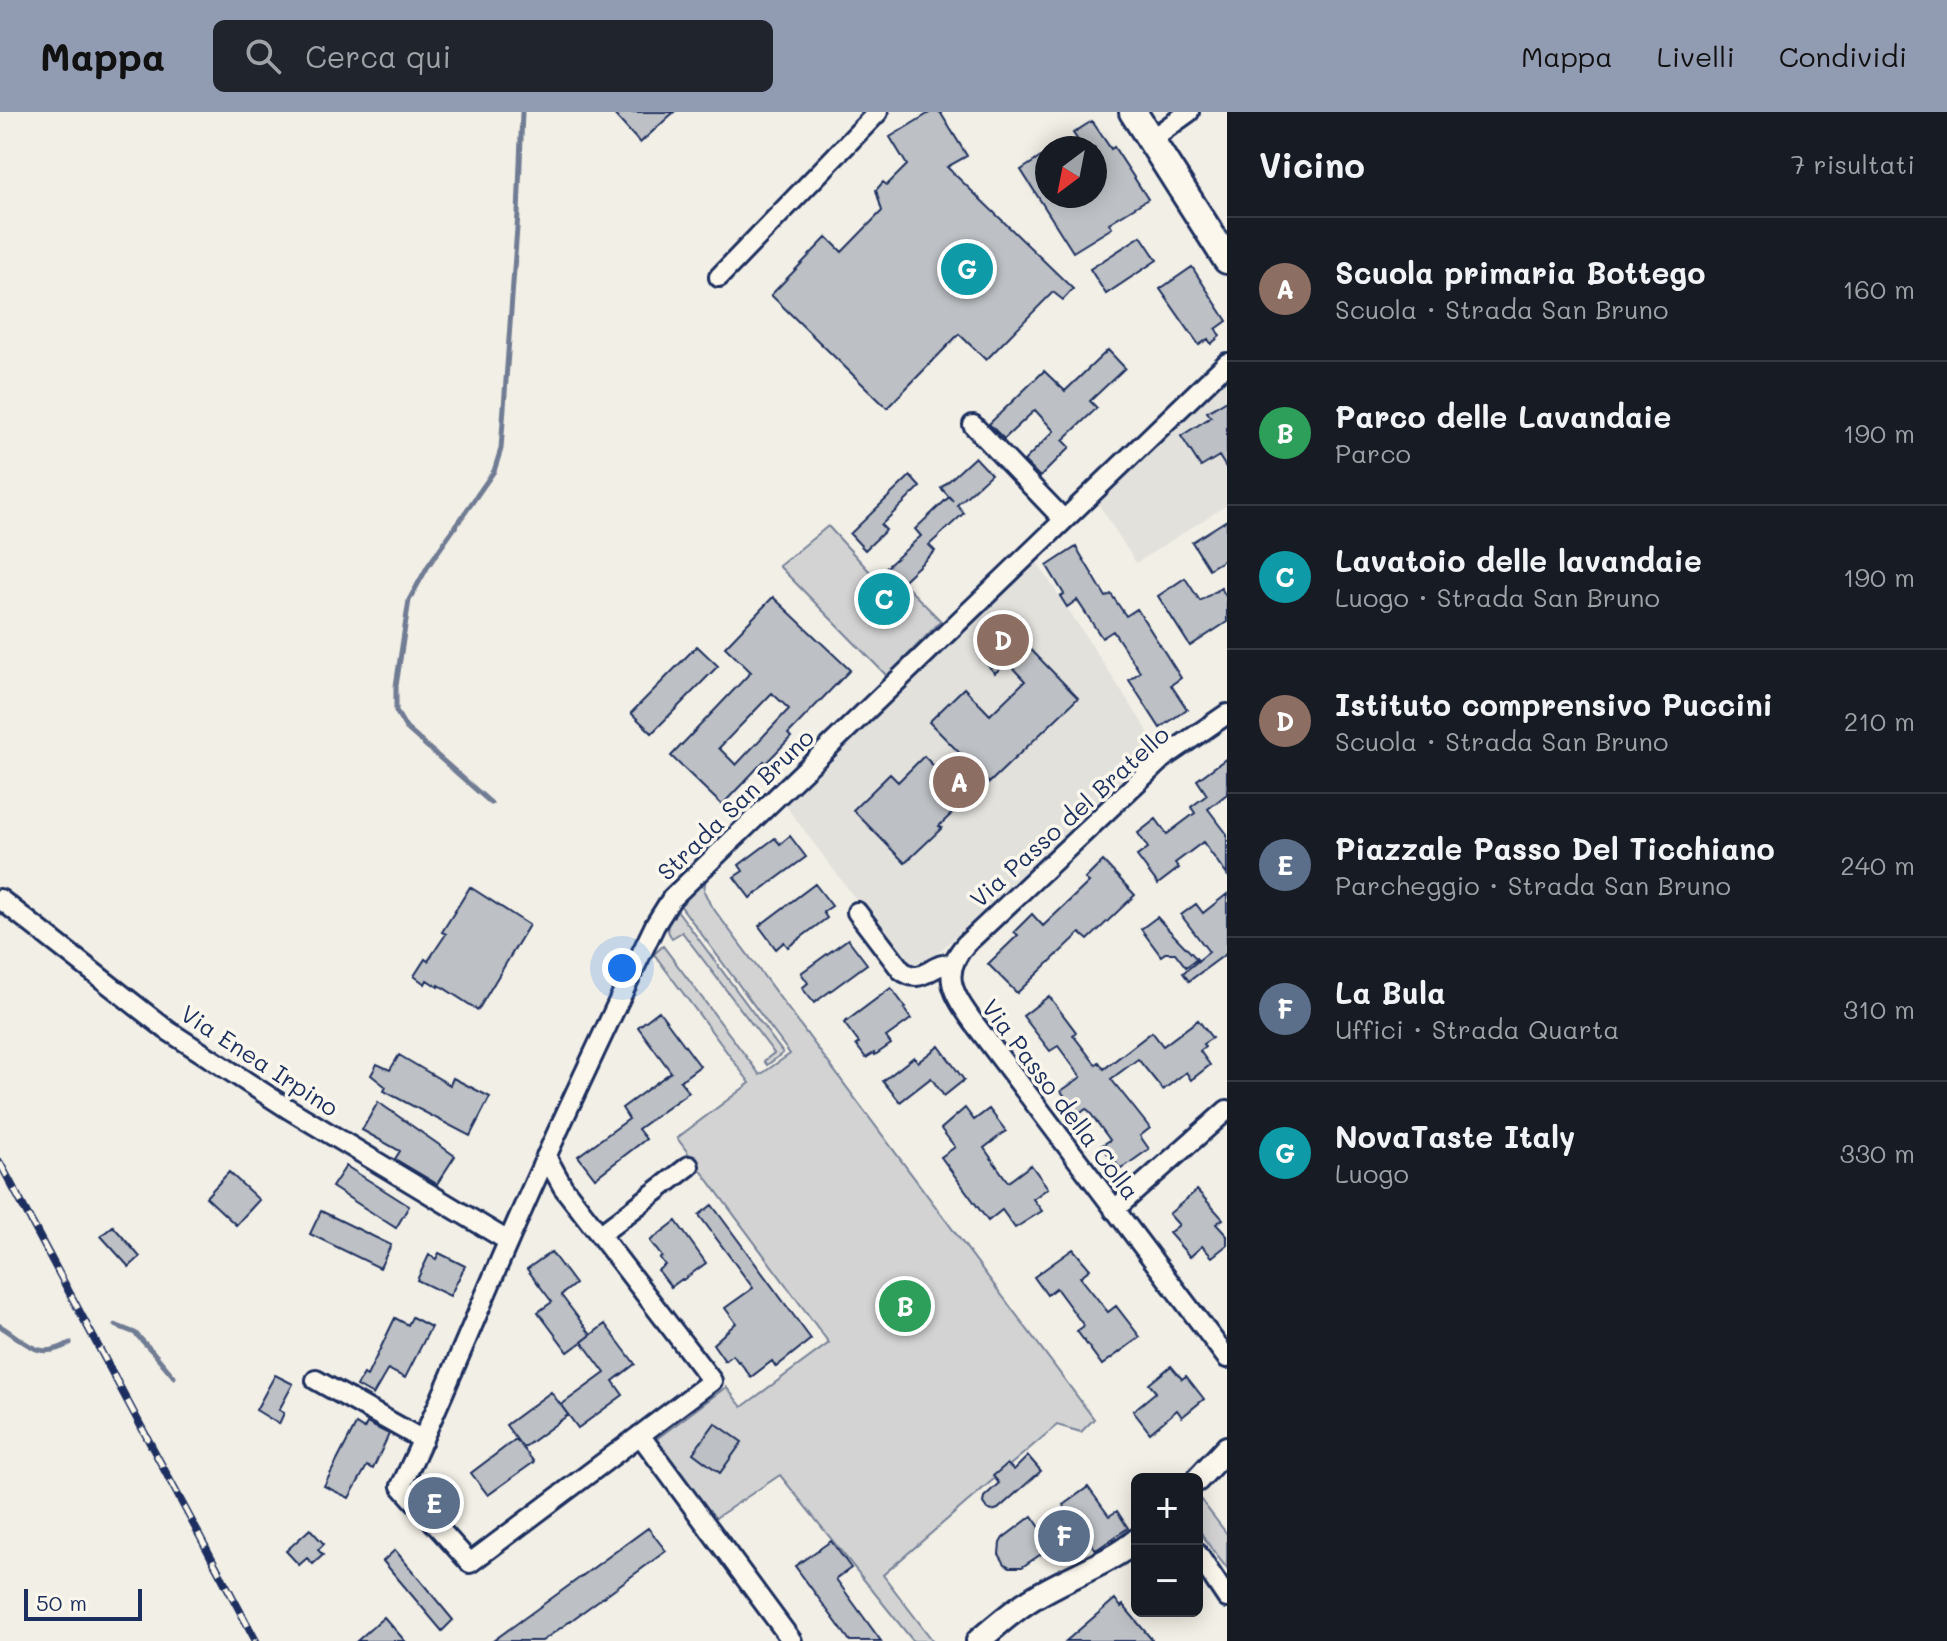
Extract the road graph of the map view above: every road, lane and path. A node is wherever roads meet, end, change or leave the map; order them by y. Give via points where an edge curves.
1 (878, 112) edge
2 (1133, 112) edge
3 (1189, 112) edge
4 (1150, 140) junction
5 (1227, 260) edge
6 (719, 277) dead end
7 (1227, 363) edge
8 (973, 425) dead end
9 (1064, 520) junction
10 (1227, 714) edge
11 (0, 899) edge
12 (857, 912) dead end
13 (952, 964) junction
14 (1227, 1110) edge
15 (546, 1156) junction
16 (689, 1166) dead end
17 (1114, 1210) junction
18 (601, 1234) junction
19 (508, 1241) junction
20 (1227, 1358) edge
21 (316, 1380) dead end
22 (640, 1435) junction
23 (423, 1440) junction
24 (1227, 1448) edge
25 (1203, 1474) edge
26 (1131, 1545) edge
27 (1203, 1562) edge
28 (1227, 1598) edge
29 (792, 1641) edge
30 (978, 1641) edge

1 - 6 street
2 - 4 main road
3 - 4 street
4 - 5 main road
7 - 9 street, Strada San Bruno
8 - 9 street
9 - 15 street, Strada San Bruno via 672,898
10 - 13 street, Via Passo del Bratello via 1157,764 970,940
11 - 19 street, Via Enea Irpino via 167,1030
12 - 13 street via 907,974 920,976
13 - 17 street, Via Passo della Colla via 960,1004
14 - 17 street
15 - 18 street
15 - 19 street, Strada San Bruno
16 - 18 street
17 - 20 street, Via Passo della Colla
18 - 22 street via 712,1381
19 - 23 street, Strada San Bruno
21 - 23 street
22 - 23 street, Strada San Bruno via 470,1563 401,1486
22 - 29 street
24 - 25 street
26 - 30 street via 1027,1602
27 - 28 street

